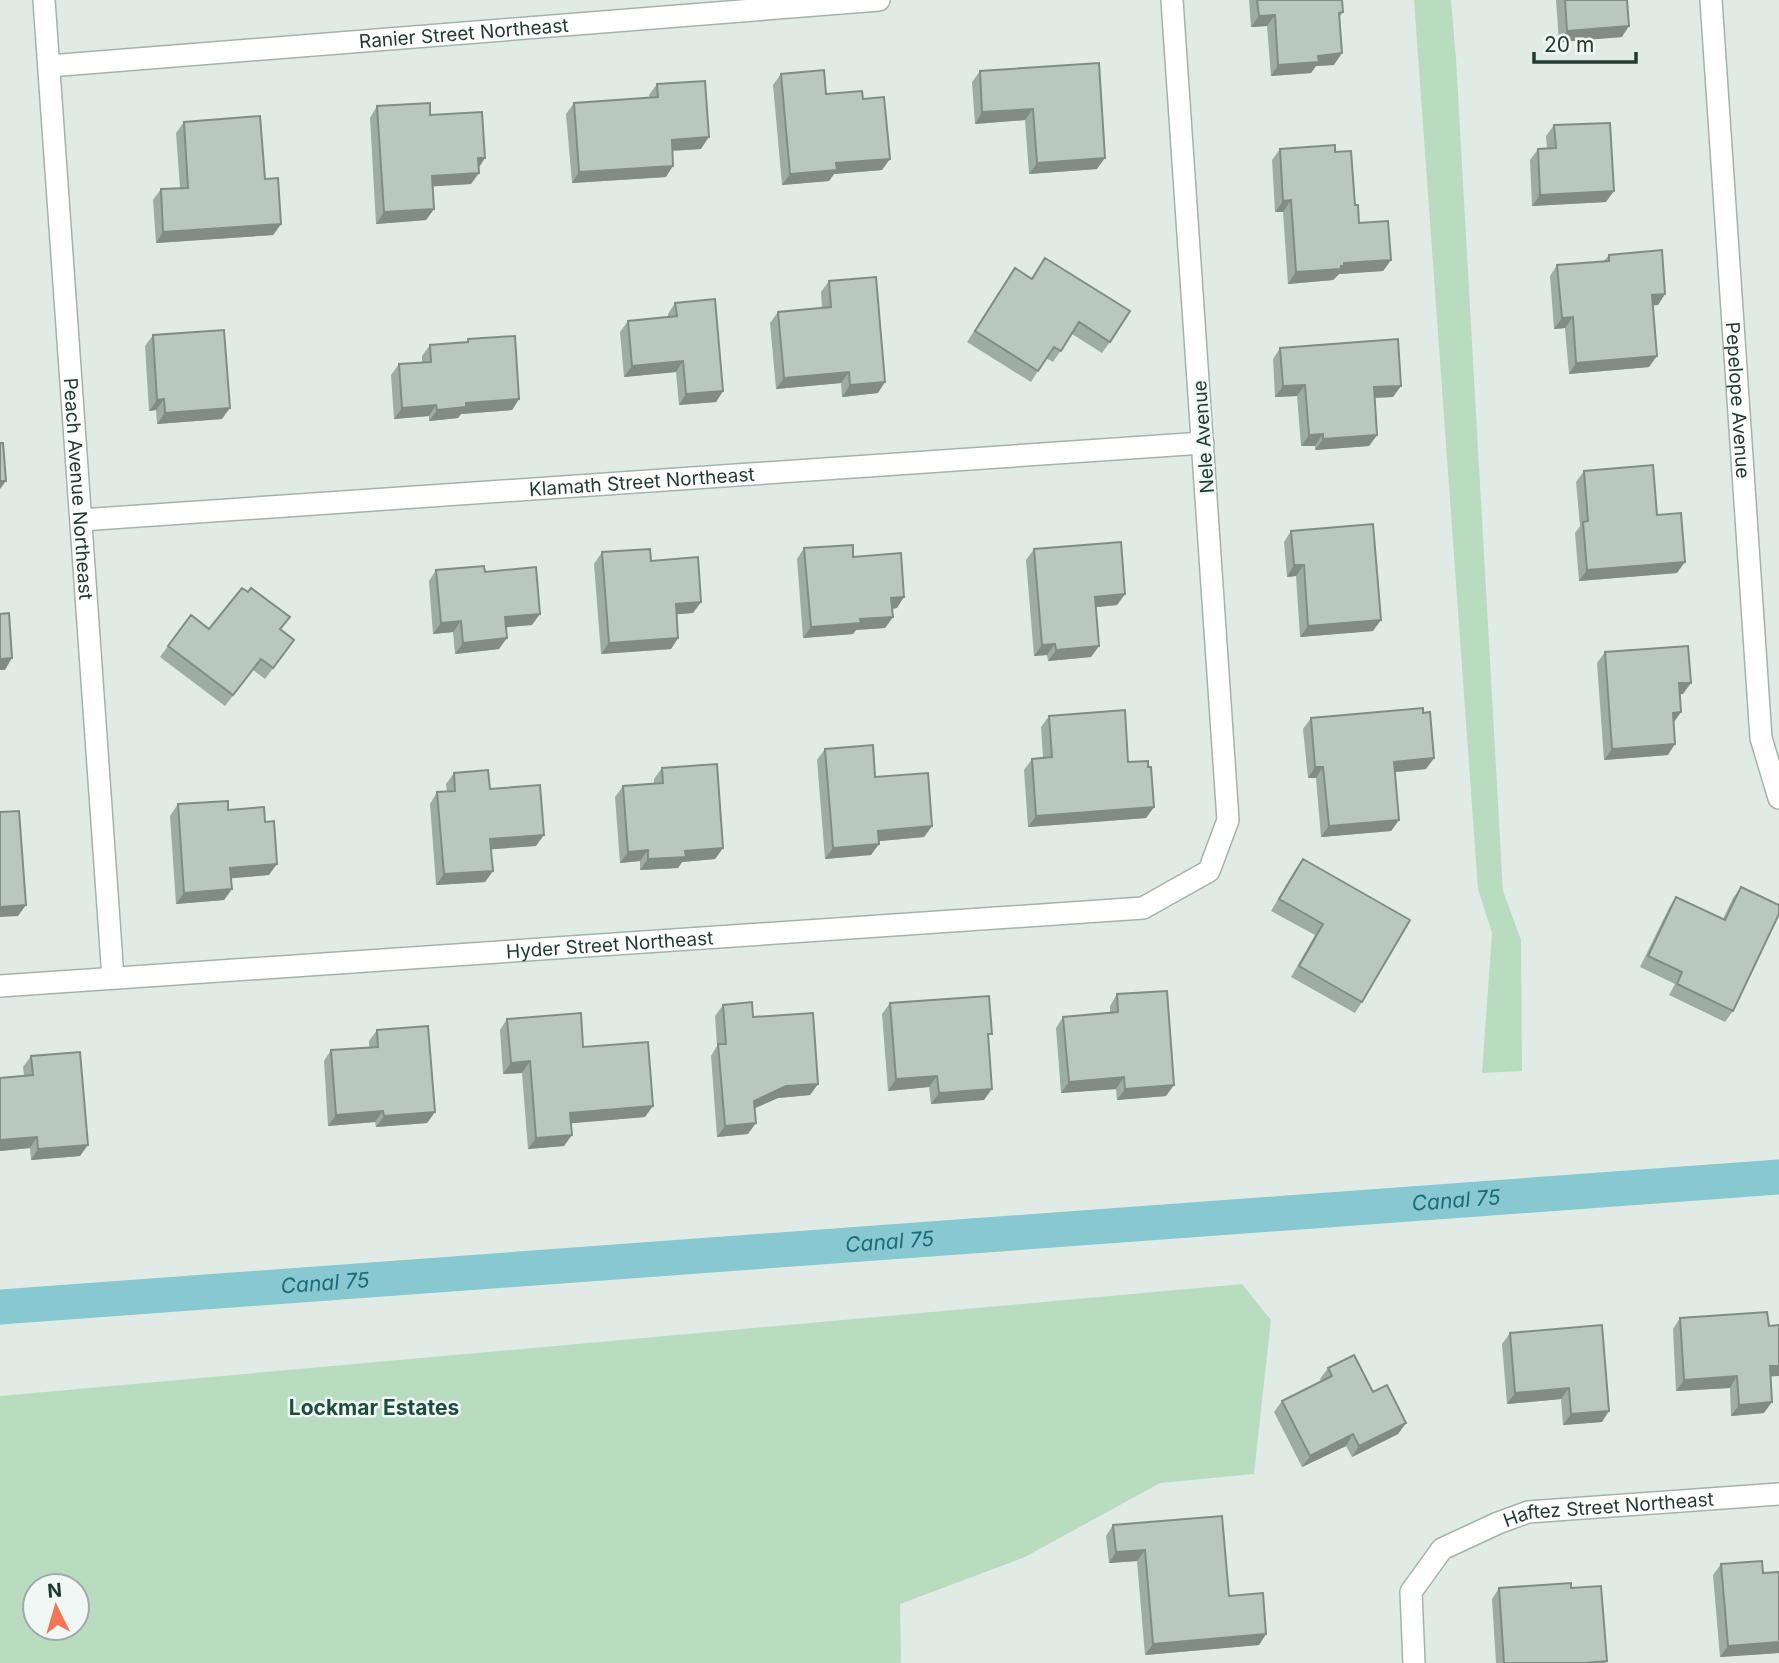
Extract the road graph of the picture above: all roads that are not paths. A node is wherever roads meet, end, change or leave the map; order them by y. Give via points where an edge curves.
1 (44, 0) edge
2 (879, 0) edge
3 (1172, 0) edge
4 (1711, 0) edge
5 (49, 66) junction
6 (1203, 443) junction
7 (81, 520) junction
8 (1779, 798) edge
9 (1209, 871) joint
10 (113, 978) junction
11 (0, 986) edge
12 (1779, 1494) edge
13 (1413, 1663) edge

1 - 5 street, Peach Avenue Northeast
2 - 5 street, Ranier Street Northeast
3 - 6 street, Nele Avenue
4 - 8 street, Pepelope Avenue via 1761,738
5 - 7 street, Peach Avenue Northeast
6 - 7 street, Klamath Street Northeast
6 - 9 street, Nele Avenue via 1228,820
7 - 10 street, Peach Avenue Northeast
9 - 10 street, Hyder Street Northeast via 1143,908
10 - 11 street, Hyder Street Northeast
12 - 13 street, Haftez Street Northeast via 1528,1512 1498,1522 1442,1549 1411,1592

